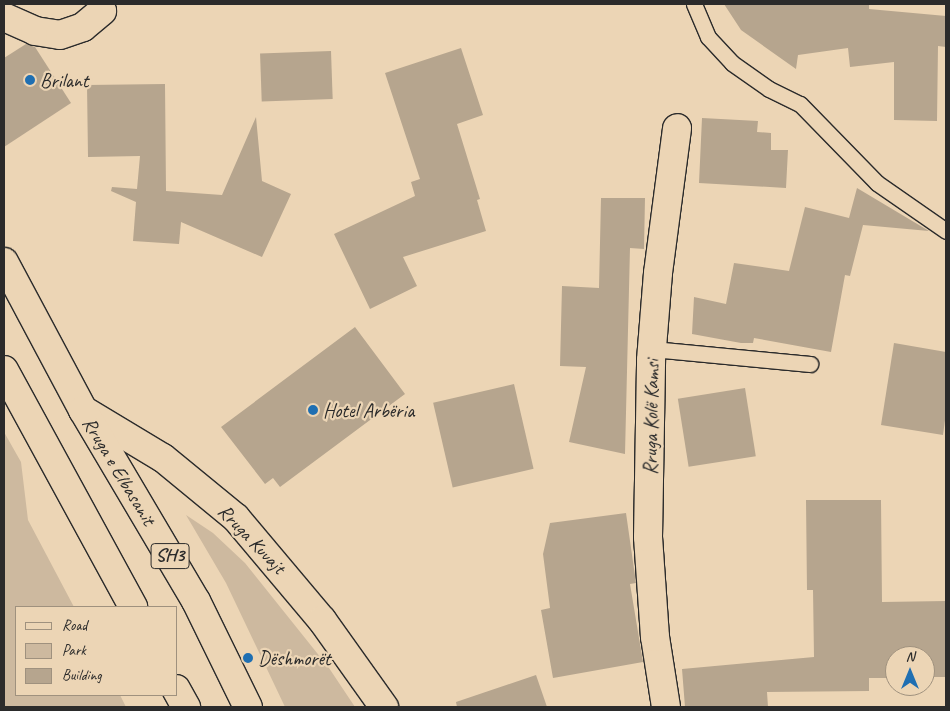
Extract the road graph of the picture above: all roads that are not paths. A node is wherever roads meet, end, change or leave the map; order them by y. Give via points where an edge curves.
1 (694, 4) edge
2 (104, 7) edge
3 (4, 17) edge
4 (678, 128) dead end
5 (946, 231) edge
6 (4, 262) edge
7 (652, 349) junction
8 (810, 364) dead end
9 (4, 370) edge
10 (82, 410) junction
11 (132, 606) edge
12 (178, 693) edge
13 (186, 707) edge
14 (248, 707) edge
15 (384, 707) edge
16 (666, 707) edge

1 - 5 lane via 708,37 732,63 769,89 800,104 878,184
2 - 3 street via 82,27 60,36 35,31
4 - 7 street, Rruga Kolë Kamsi via 658,273
6 - 10 street, Rruga e Elbasanit / SH3
7 - 8 lane
7 - 16 street, Rruga Kolë Kamsi via 648,537 655,637
9 - 11 street
10 - 14 street, Rruga e Elbasanit / SH3 via 196,601
10 - 15 street, Rruga Kuvajt via 163,458 236,518 322,620
12 - 13 street

